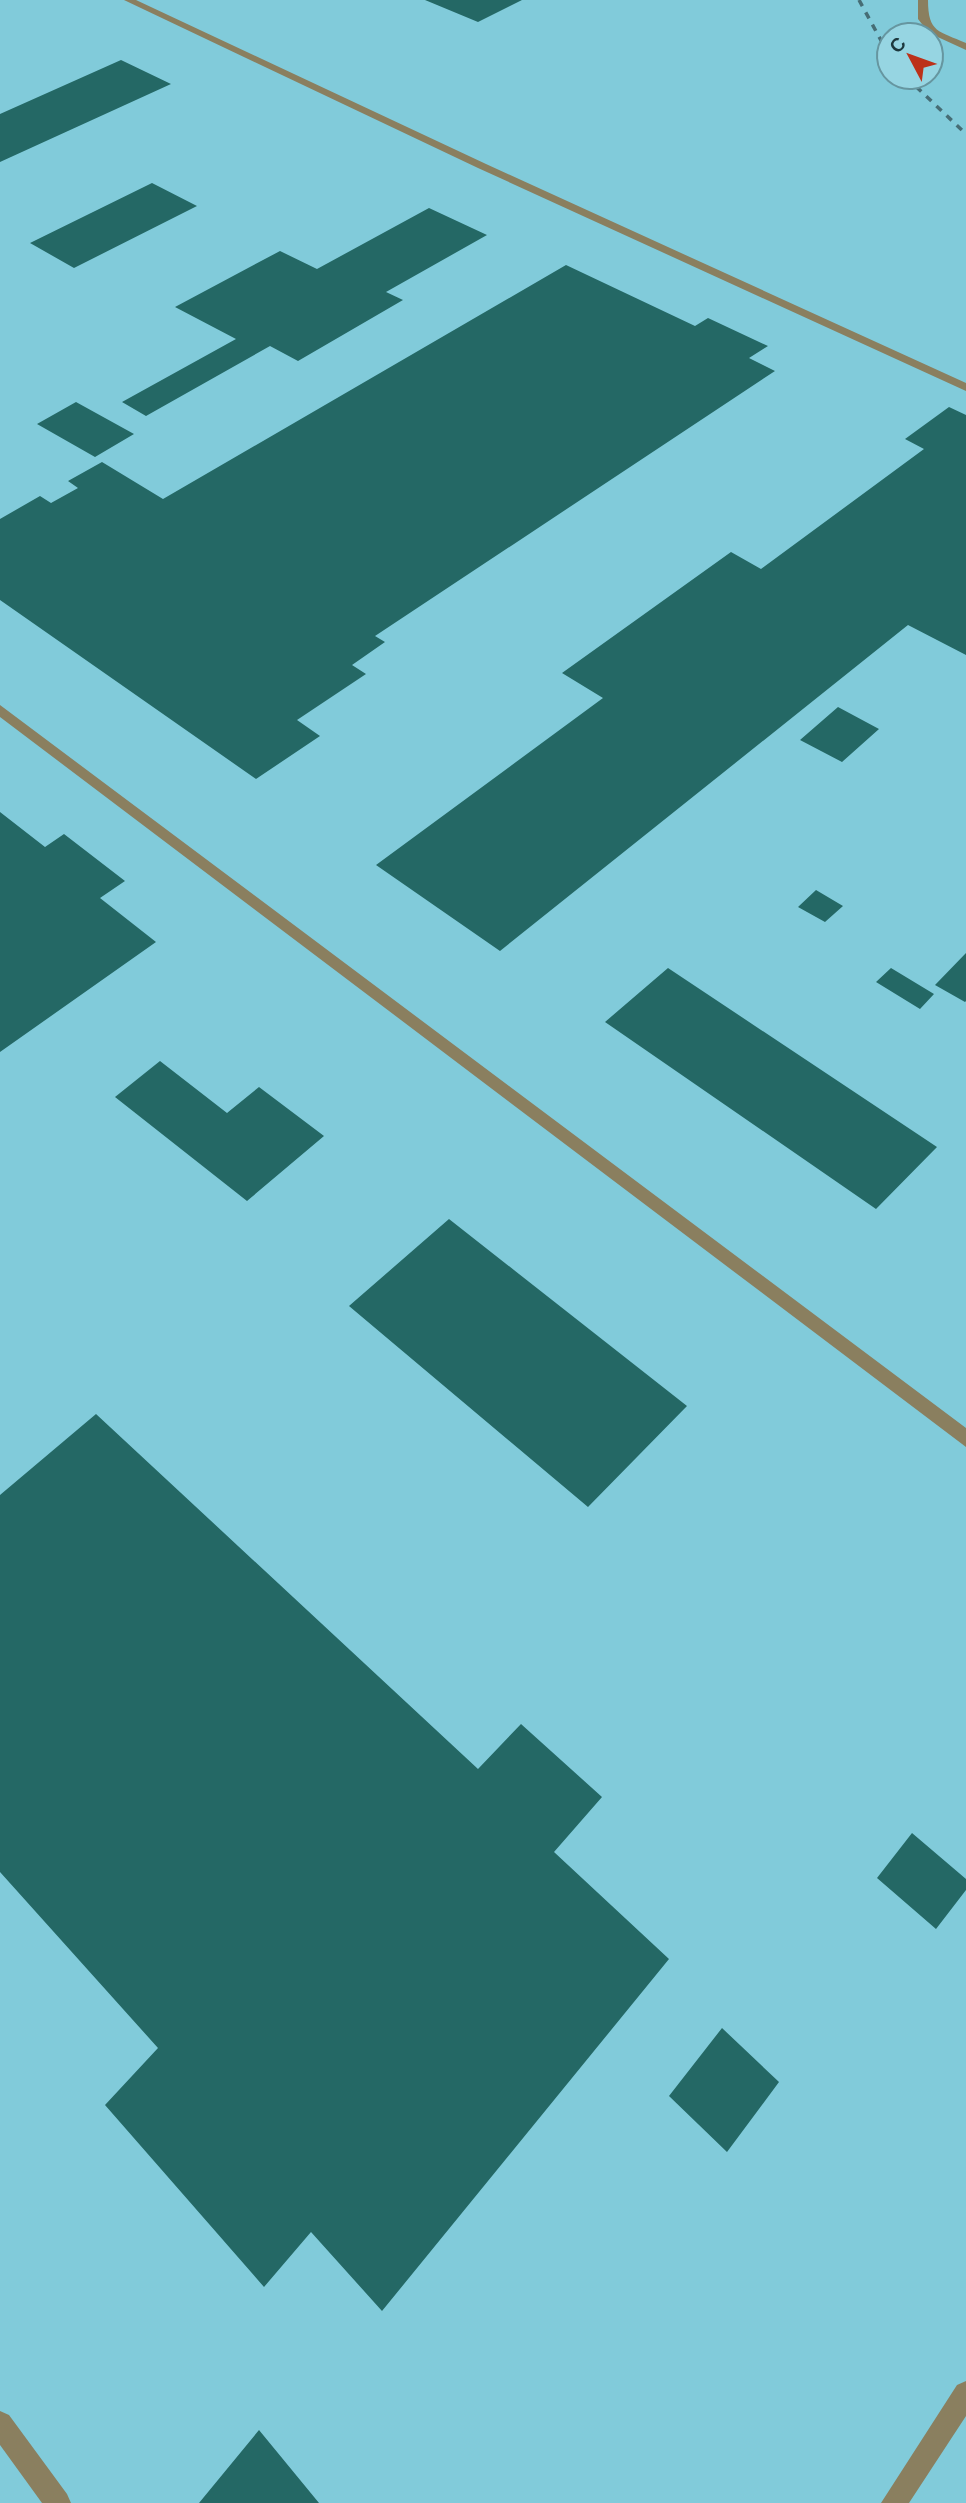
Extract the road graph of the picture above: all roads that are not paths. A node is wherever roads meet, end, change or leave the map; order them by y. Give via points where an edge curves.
1 (129, 0) edge
2 (923, 0) edge
3 (966, 47) edge
4 (966, 387) edge
5 (0, 710) edge
6 (966, 1438) edge
7 (966, 2394) edge
8 (0, 2424) edge
9 (58, 2503) edge
10 (894, 2503) edge

1 - 4 lane
2 - 3 lane via 923,19 933,31
5 - 6 lane
7 - 10 lane
8 - 9 lane

